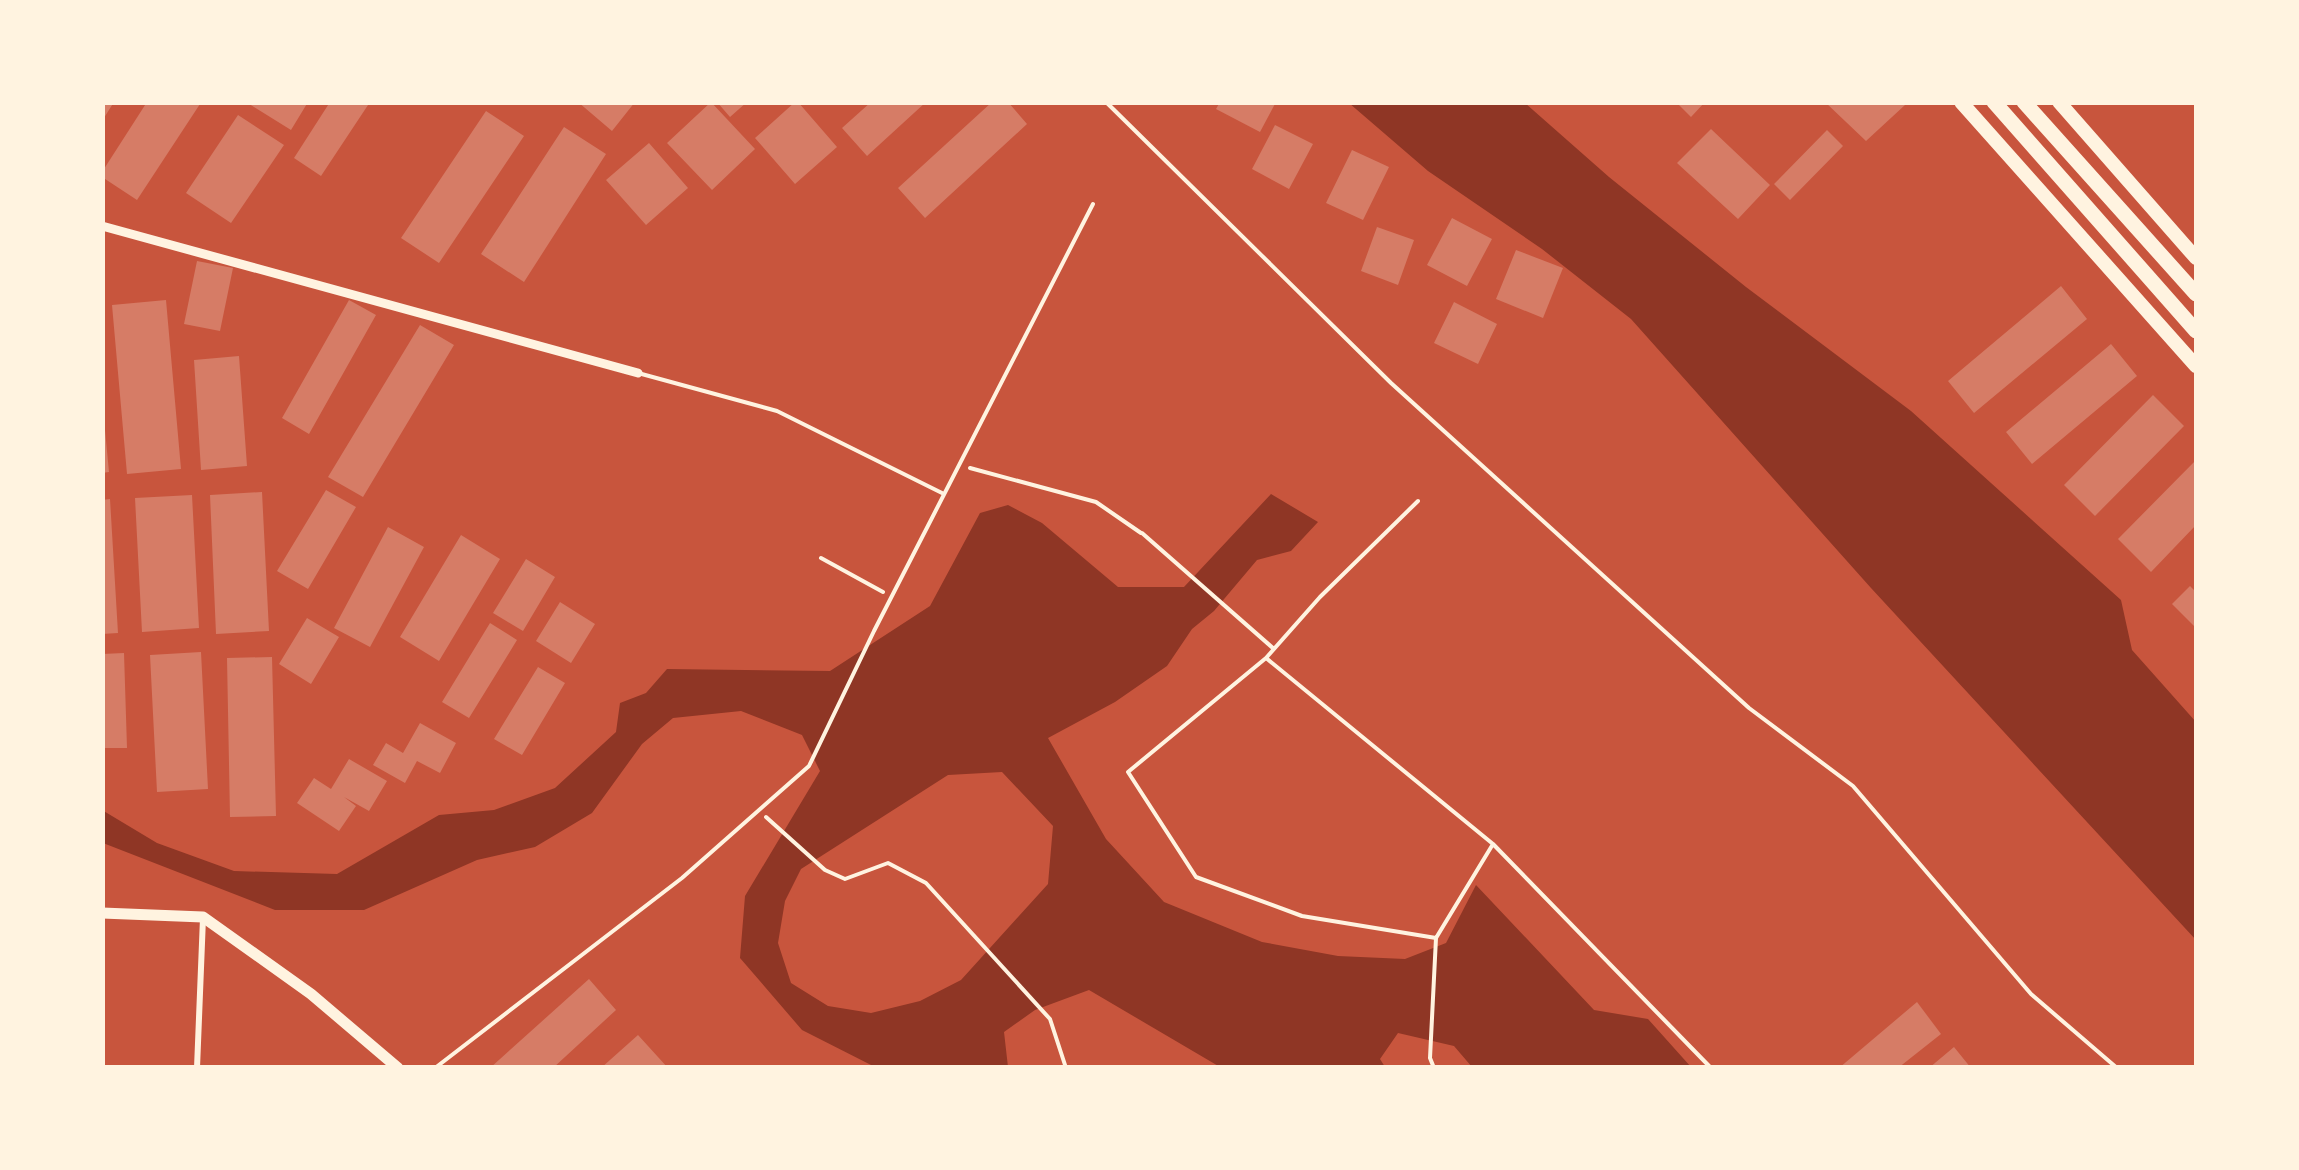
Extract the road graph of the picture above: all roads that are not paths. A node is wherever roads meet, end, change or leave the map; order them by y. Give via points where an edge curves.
1 (1106, 102) edge
2 (1961, 102) edge
3 (1994, 102) edge
4 (2024, 102) edge
5 (2059, 102) edge
6 (1093, 204) dead end
7 (102, 226) edge
8 (2196, 258) edge
9 (2196, 294) edge
10 (2196, 330) edge
11 (2196, 366) edge
12 (638, 373) joint
13 (944, 494) junction
14 (102, 913) edge
15 (204, 917) junction
16 (197, 1068) edge
17 (398, 1068) edge
18 (435, 1068) edge
19 (2117, 1068) edge

1 - 19 lane via 1391,383 1749,708 1853,786 2031,994
2 - 11 main road
3 - 10 highway
4 - 9 highway
5 - 8 main road
6 - 13 lane
7 - 12 street
12 - 13 lane via 777,412
13 - 18 lane via 810,766 682,878
14 - 15 street
15 - 16 street
15 - 17 street

